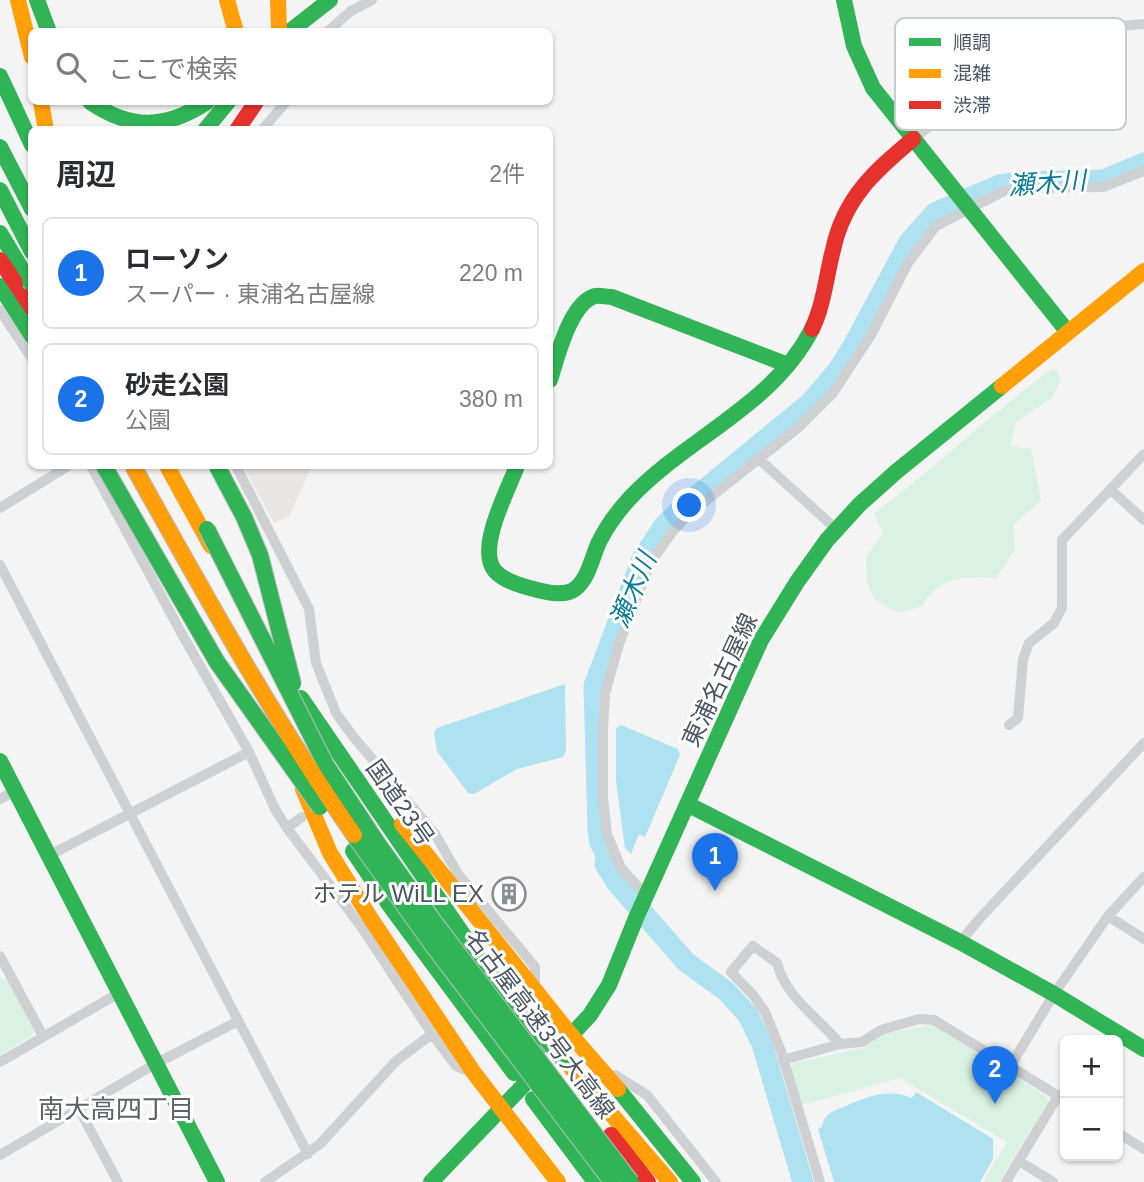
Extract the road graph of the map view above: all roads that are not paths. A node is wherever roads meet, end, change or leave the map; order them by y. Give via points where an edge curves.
1 (18, 0) edge
2 (37, 0) edge
3 (227, 0) edge
4 (278, 0) edge
5 (330, 0) edge
6 (372, 0) edge
7 (844, 0) edge
8 (1144, 24) edge
9 (1126, 26) edge
10 (48, 28) edge
11 (235, 28) edge
12 (279, 28) edge
13 (293, 28) edge
14 (332, 28) edge
15 (28, 41) edge
16 (0, 76) edge
17 (42, 105) edge
18 (95, 105) edge
19 (202, 105) edge
20 (226, 105) edge
21 (254, 105) edge
22 (283, 105) edge
23 (895, 116) edge
24 (45, 126) edge
25 (208, 126) edge
26 (240, 126) edge
27 (265, 126) edge
28 (906, 130) edge
29 (925, 130) edge
30 (28, 132) edge
31 (913, 139) junction
32 (0, 146) edge
33 (1144, 171) edge
34 (0, 190) edge
35 (28, 201) edge
36 (967, 205) junction
37 (0, 233) edge
38 (0, 240) edge
39 (28, 244) edge
40 (0, 260) edge
41 (1144, 271) edge
42 (28, 278) edge
43 (28, 278) edge
44 (0, 286) edge
45 (28, 302) edge
46 (0, 310) edge
47 (28, 330) edge
48 (1067, 331) junction
49 (28, 353) edge
50 (788, 365) junction
51 (553, 372) edge
52 (1144, 454) edge
53 (759, 459) junction
54 (63, 469) edge
55 (93, 469) edge
56 (106, 469) edge
57 (136, 469) edge
58 (137, 469) edge
59 (175, 469) edge
60 (175, 469) edge
61 (219, 469) edge
62 (238, 469) edge
63 (516, 469) edge
64 (1111, 490) junction
65 (0, 508) edge
66 (1144, 520) edge
67 (836, 529) junction
68 (0, 565) edge
69 (306, 716) junction
70 (1009, 725) dead end
71 (1144, 743) edge
72 (249, 752) junction
73 (289, 756) junction
74 (0, 761) edge
75 (15, 791) junction
76 (0, 799) edge
77 (687, 804) junction
78 (128, 814) junction
79 (302, 817) dead end
80 (287, 828) junction
81 (48, 856) junction
82 (1144, 877) edge
83 (645, 898) junction
84 (1108, 916) junction
85 (426, 936) junction
86 (1144, 939) edge
87 (960, 942) junction
88 (0, 956) edge
89 (3, 970) edge
90 (535, 988) junction
91 (119, 993) junction
92 (1054, 995) junction
93 (238, 1021) junction
94 (432, 1034) junction
95 (571, 1035) junction
96 (43, 1036) junction
97 (840, 1044) junction
98 (1144, 1049) edge
99 (783, 1060) junction
100 (0, 1062) edge
101 (156, 1064) junction
102 (598, 1064) junction
103 (1011, 1065) junction
104 (564, 1066) junction
105 (474, 1073) junction
106 (1060, 1097) edge
107 (1060, 1101) edge
108 (503, 1108) junction
109 (79, 1109) junction
110 (545, 1116) junction
111 (1123, 1136) edge
112 (1144, 1149) edge
113 (308, 1154) junction
114 (0, 1155) edge
115 (1019, 1161) junction
116 (551, 1179) edge
117 (116, 1181) edge
118 (217, 1182) edge
119 (265, 1182) edge
120 (431, 1182) edge
121 (586, 1182) edge
122 (595, 1182) edge
123 (612, 1182) edge
124 (631, 1182) edge
125 (648, 1182) edge
126 (670, 1182) edge
127 (693, 1182) edge
128 (716, 1182) edge
129 (820, 1182) edge
130 (1006, 1182) edge
131 (1053, 1182) edge

1 - 15 main road
2 - 10 main road
3 - 11 main road
4 - 12 main road
5 - 13 main road
6 - 14 street
7 - 23 main road via 858,61
8 - 9 street
16 - 30 main road
17 - 24 main road
18 - 19 main road via 113,117 142,124 172,121
20 - 25 main road
21 - 26 main road
22 - 27 street
28 - 31 main road
29 - 31 street
31 - 36 main road
31 - 50 main road via 868,177 851,199 840,224 817,318
32 - 35 main road
33 - 36 street via 1103,187 1018,188
34 - 39 main road
36 - 48 main road
36 - 53 street via 928,233 833,393
37 - 42 main road
38 - 43 main road
40 - 45 main road
41 - 48 main road, 東浦名古屋線
44 - 47 main road
46 - 49 street
48 - 67 main road, 東浦名古屋線 via 865,498
50 - 51 main road via 612,298 595,296 573,317
50 - 63 main road via 755,397 642,486 609,525 584,580 572,591 547,593 499,575 492,566 488,543
52 - 64 street
53 - 67 street
53 - 83 street via 688,515 650,564 605,694 607,834 621,868
54 - 65 street
55 - 72 street
56 - 85 main road, bridge via 242,698 335,828
57 - 73 main road via 222,641
58 - 85 main road, 名古屋高速3号大高線, bridge via 259,689
59 - 69 main road, 国道23号 via 219,560
60 - 69 main road, 名古屋高速3号大高線, bridge
61 - 69 main road, bridge via 260,555
62 - 90 street via 309,609 316,663 336,713 373,770 435,834 458,874 535,967
64 - 66 street
64 - 70 street via 1062,540 1062,608 1054,623 1030,643 1023,659 1017,718
67 - 77 main road, 東浦名古屋線 via 761,640
68 - 78 street
69 - 90 main road
69 - 104 main road, 国道23号 via 486,968
69 - 124 main road, 名古屋高速3号大高線, bridge via 326,765 377,844
71 - 87 street
72 - 78 street
72 - 80 street
73 - 105 main road via 330,853
73 - 110 main road via 390,906
74 - 75 main road
75 - 76 street
75 - 81 main road
77 - 83 main road, 東浦名古屋線
77 - 87 main road
78 - 81 street
78 - 93 street
79 - 80 street
80 - 94 street via 360,925
81 - 91 main road
82 - 84 street
83 - 95 main road, 東浦名古屋線 via 609,985
84 - 86 street
84 - 92 street
85 - 123 main road, 名古屋高速3号大高線, bridge
87 - 92 main road
88 - 89 street
89 - 96 street
90 - 95 main road
91 - 96 street
91 - 101 main road
92 - 98 main road
92 - 103 street
93 - 101 street
93 - 113 street
94 - 105 street via 456,1066
94 - 113 street via 396,1061
95 - 102 main road
95 - 108 main road, 東浦名古屋線
96 - 100 street
97 - 99 street
97 - 99 street via 808,1014 780,975 777,962 753,946 730,972 765,1012
97 - 103 street via 862,1042 881,1030 926,1018
99 - 129 street
101 - 109 street
101 - 118 main road
102 - 127 main road
102 - 128 street via 647,1096
103 - 106 street
104 - 125 main road, 国道23号
104 - 126 main road
105 - 108 main road
107 - 115 street
108 - 116 main road
108 - 120 main road, 東浦名古屋線
109 - 114 street
109 - 117 street
110 - 121 main road
110 - 122 main road
111 - 112 street
113 - 119 street
115 - 130 street
115 - 131 street

